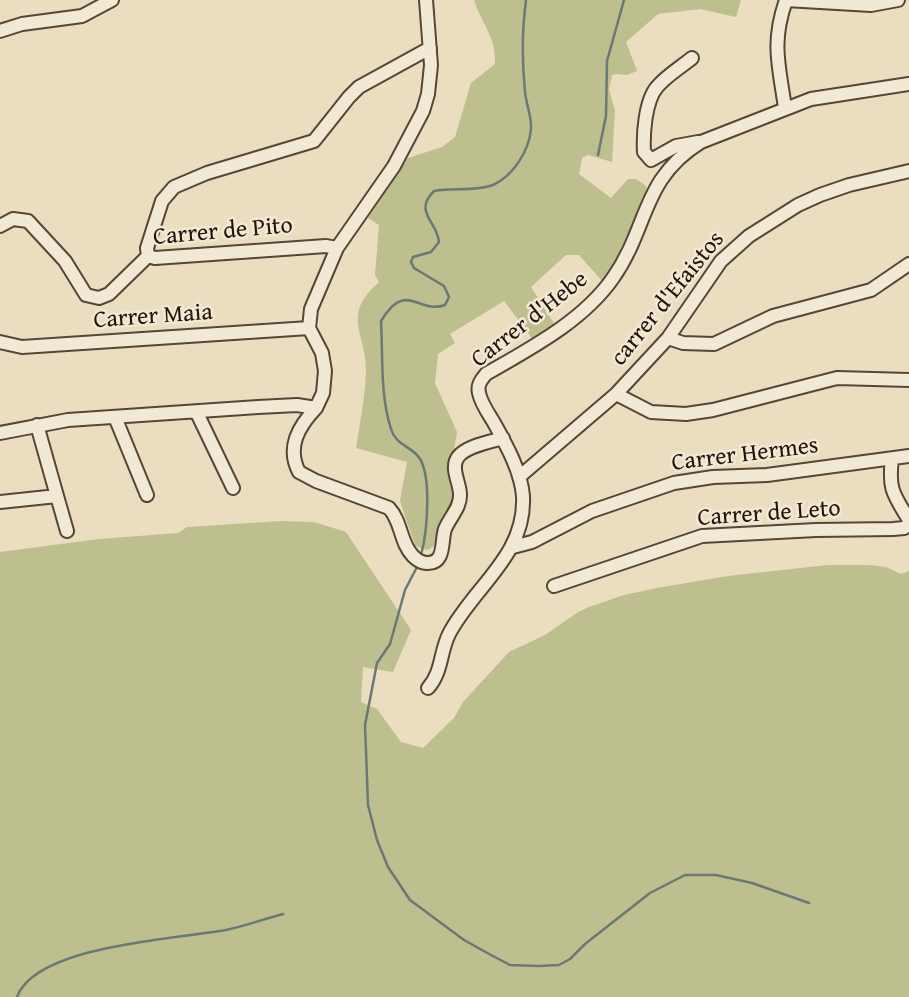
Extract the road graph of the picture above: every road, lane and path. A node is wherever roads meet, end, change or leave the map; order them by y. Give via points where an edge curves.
1 (112, 0) edge
2 (426, 0) edge
3 (786, 0) edge
4 (898, 0) edge
5 (0, 31) edge
6 (430, 48) junction
7 (692, 58) dead end
8 (909, 84) edge
9 (785, 108) junction
10 (701, 142) junction
11 (909, 171) edge
12 (0, 226) edge
13 (337, 248) junction
14 (148, 256) junction
15 (909, 264) edge
16 (309, 328) junction
17 (668, 338) junction
18 (0, 341) edge
19 (909, 380) edge
20 (617, 394) junction
21 (316, 408) junction
22 (197, 413) junction
23 (115, 417) junction
24 (37, 425) junction
25 (0, 433) edge
26 (503, 438) junction
27 (909, 456) edge
28 (892, 459) junction
29 (519, 477) junction
30 (233, 488) dead end
31 (147, 495) dead end
32 (57, 496) junction
33 (0, 502) edge
34 (909, 522) edge
35 (67, 531) dead end
36 (513, 547) junction
37 (554, 586) dead end
38 (428, 688) dead end

1 - 5 street via 82,16
2 - 6 street
3 - 4 street via 871,5
3 - 9 street via 776,43
6 - 13 street via 428,94 416,127
6 - 14 street via 359,87 314,141 174,187 162,201
7 - 10 street via 654,92 643,136 644,152 651,160 676,146
8 - 9 street, Carrer d'Hebe via 827,96
9 - 10 street, Carrer d'Hebe
10 - 26 street, Carrer d'Hebe via 666,172 628,254 604,290 556,331 481,380 479,394
11 - 17 street, carrer d'Efaistos via 820,195 749,236 720,261
12 - 14 street, Carrer de Pito via 13,219 28,221 92,298 109,294
13 - 14 street, Carrer de Pito
13 - 16 street via 314,300
15 - 17 street via 871,290 773,316 714,344 683,344
16 - 18 street, Carrer Maia via 22,347
16 - 21 street via 325,372
17 - 20 street, carrer d'Efaistos
19 - 20 street via 837,378 686,414 652,412
20 - 29 street, carrer d'Efaistos
21 - 22 street via 268,406
21 - 26 street via 296,433 294,460 299,472 389,508 409,552 423,563 433,563 440,556 444,531 458,504 457,458
22 - 23 street
22 - 30 street
23 - 24 street
23 - 31 street
24 - 25 street
24 - 32 street
26 - 29 street, Carrer d'Hebe
27 - 28 street, Carrer Hermes
28 - 34 street, Carrer de Leto via 890,487
28 - 36 street, Carrer Hermes via 681,482 592,511
29 - 36 street, Carrer d'Hebe via 523,512
32 - 33 street
32 - 35 street
34 - 37 street, Carrer de Leto via 894,529 702,536
36 - 38 street via 450,632

